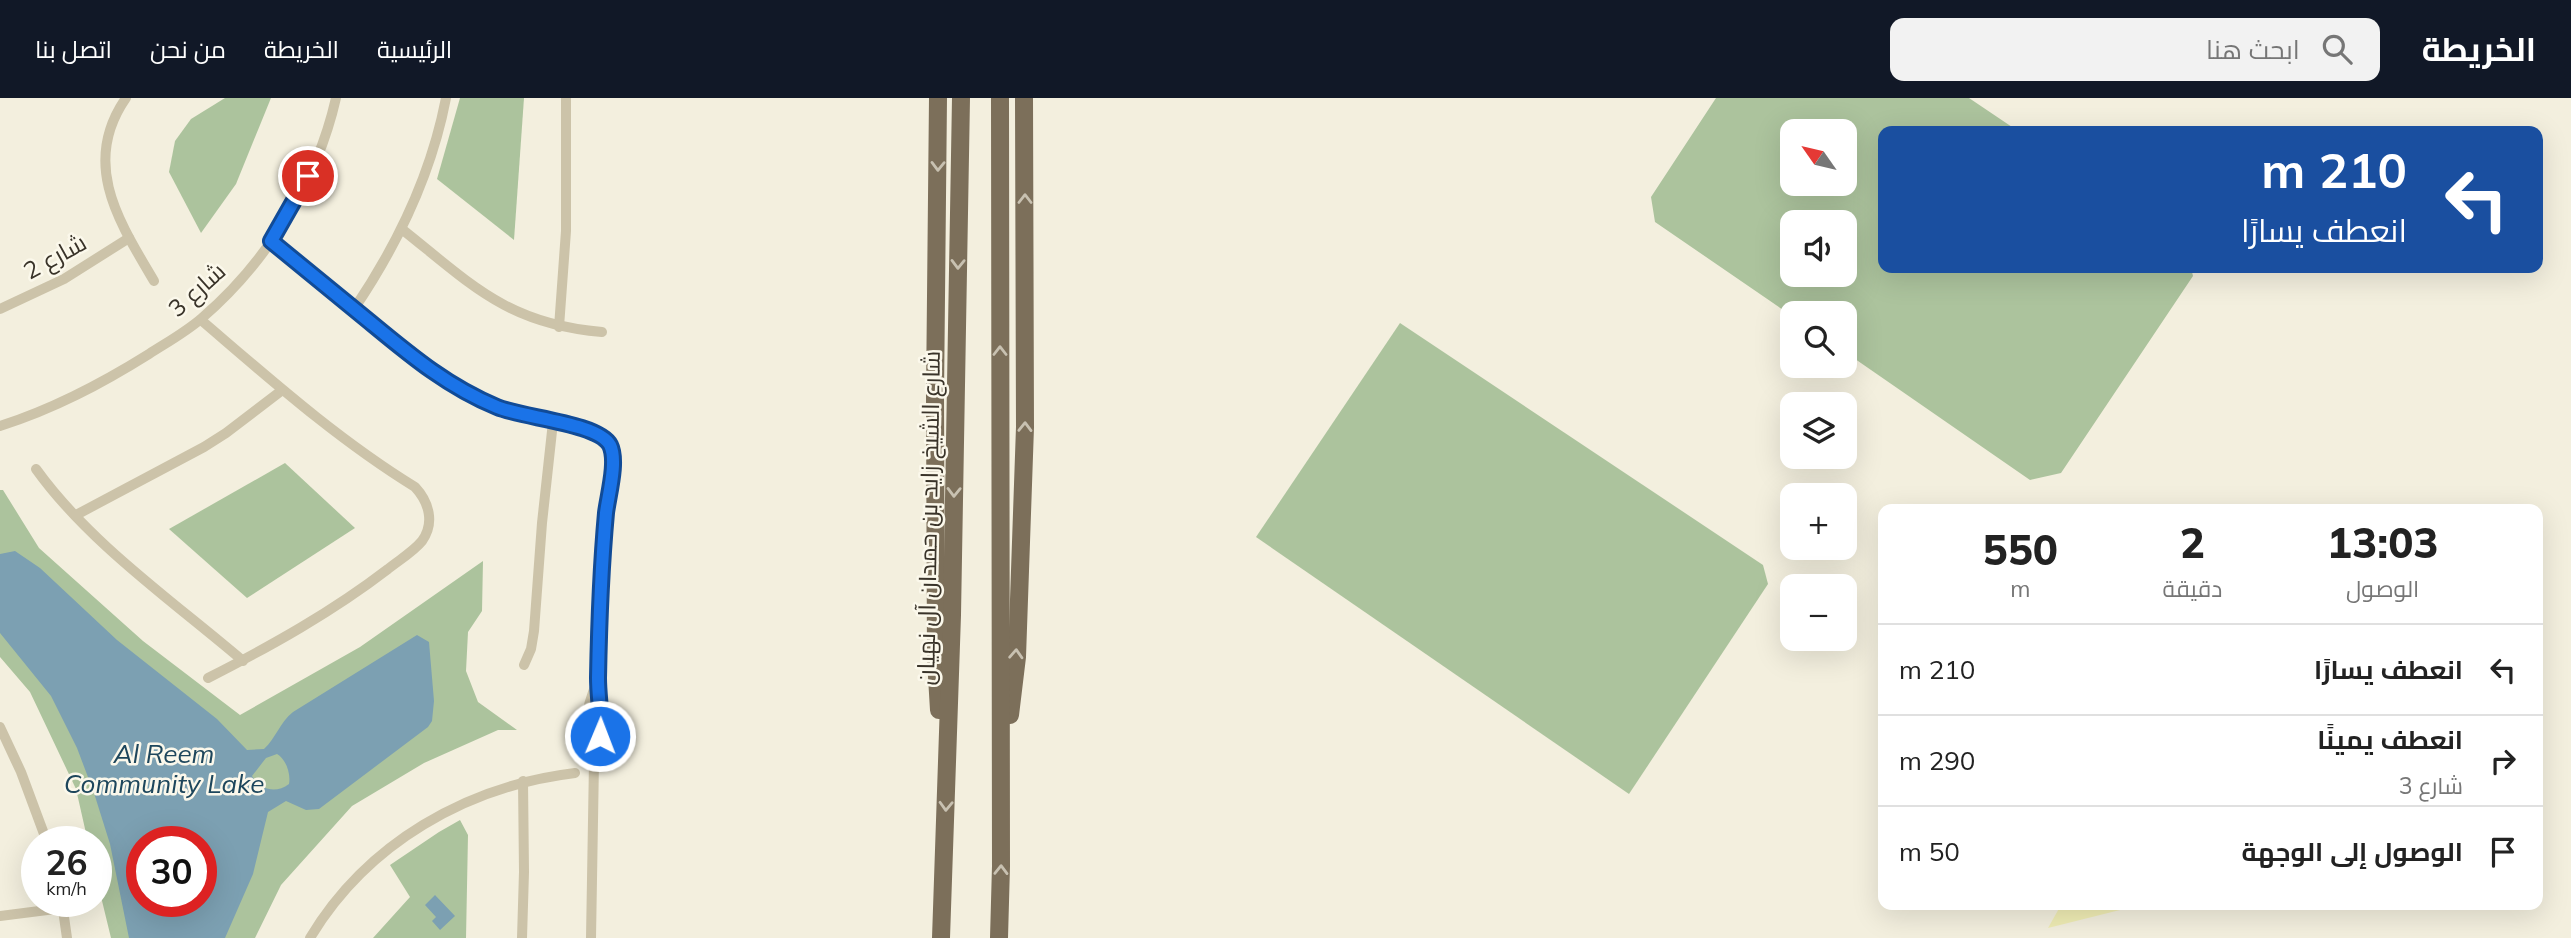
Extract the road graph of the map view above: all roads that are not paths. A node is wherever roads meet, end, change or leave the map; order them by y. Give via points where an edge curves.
1 (125, 98) edge
2 (336, 98) edge
3 (446, 98) edge
4 (566, 98) edge
5 (939, 98) edge
6 (961, 98) edge
7 (1000, 98) edge
8 (1024, 98) edge
9 (402, 230) junction
10 (129, 238) junction
11 (271, 241) junction
12 (154, 281) dead end
13 (0, 309) edge
14 (354, 309) junction
15 (201, 320) junction
16 (559, 327) junction
17 (601, 332) dead end
18 (281, 391) junction
19 (553, 422) junction
20 (0, 426) edge
21 (36, 469) dead end
22 (76, 515) junction
23 (243, 660) junction
24 (524, 666) dead end
25 (208, 678) dead end
26 (0, 727) edge
27 (947, 758) junction
28 (1002, 770) junction
29 (575, 773) dead end
30 (523, 781) junction
31 (41, 826) edge
32 (21, 912) edge
33 (0, 916) edge
34 (64, 917) edge
35 (67, 938) edge
36 (310, 938) edge
37 (522, 938) edge
38 (591, 938) edge
39 (942, 938) edge
40 (999, 938) edge

1 - 10 street via 109,133 105,163 108,192
2 - 11 street, شارع 3 via 308,176
3 - 9 street via 428,167
4 - 16 street via 566,231
5 -> 27 main road via 936,660
6 -> 27 main road, شارع الشيخ زايد بن حمدان آل نهيان
28 -> 7 main road
28 -> 8 main road via 1016,665 1025,427
9 - 14 street
9 - 16 street via 502,306
10 - 12 street
10 - 13 street, شارع 2 via 64,279
11 - 14 street
11 - 15 street, شارع 3
14 - 19 street via 454,386 500,408
15 - 18 street
15 - 20 street, شارع 3 via 91,390
16 - 17 street
18 - 22 street via 204,447
18 - 23 street via 415,487 427,503 429,523 422,541 372,581
19 - 24 street via 534,631
19 - 38 street via 596,432 613,455 598,681 586,721 594,762
21 - 22 street
22 - 23 street
23 - 25 street
26 - 31 street
27 -> 39 main road, شارع الشيخ زايد بن حمدان آل نهيان
40 -> 28 main road
29 - 30 street
30 - 36 street via 457,805 397,843 350,886
30 - 37 street
32 - 33 street
34 - 35 street

